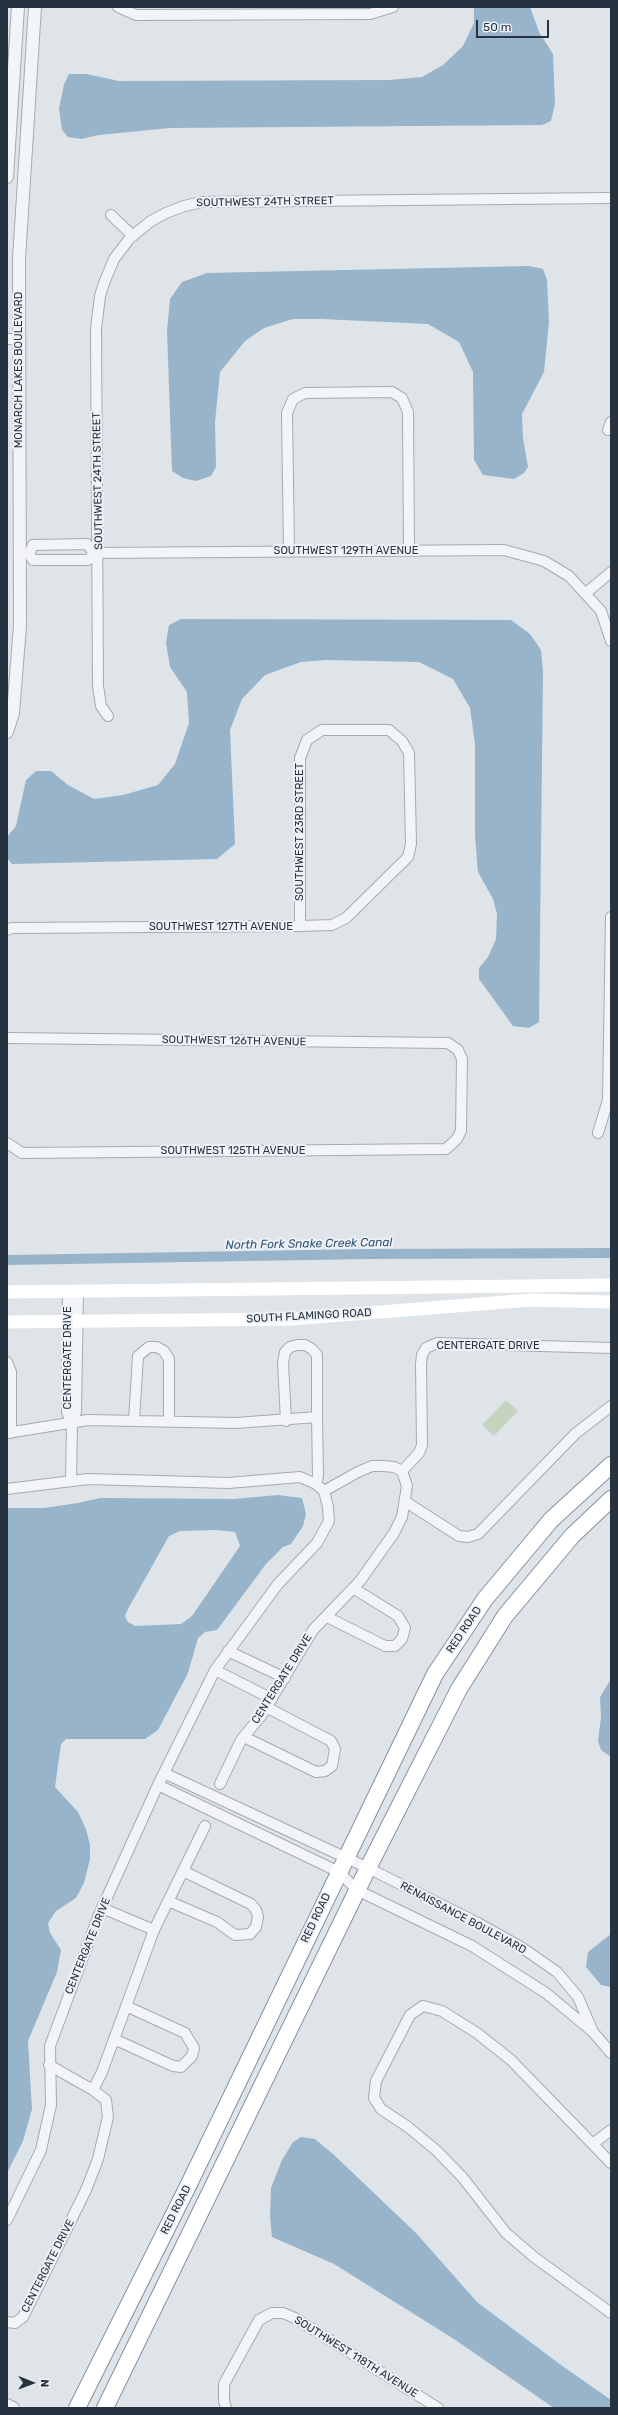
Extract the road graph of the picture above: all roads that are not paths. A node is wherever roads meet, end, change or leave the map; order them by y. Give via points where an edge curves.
1 (18, 7) edge
2 (35, 7) edge
3 (118, 7) edge
4 (393, 7) edge
5 (221, 11) edge
6 (7, 177) edge
7 (611, 198) edge
8 (111, 215) dead end
9 (133, 236) junction
10 (13, 339) edge
11 (409, 551) junction
12 (289, 552) junction
13 (96, 553) junction
14 (24, 554) junction
15 (611, 572) edge
16 (586, 593) junction
17 (611, 641) edge
18 (108, 716) dead end
19 (7, 732) edge
20 (408, 857) joint
21 (611, 916) edge
22 (300, 926) junction
23 (7, 930) edge
24 (7, 1038) edge
25 (598, 1132) dead end
26 (457, 1139) joint
27 (7, 1144) edge
28 (611, 1285) edge
29 (7, 1292) edge
30 (73, 1292) junction
31 (611, 1302) edge
32 (7, 1322) edge
33 (72, 1322) junction
34 (611, 1348) edge
35 (7, 1362) edge
36 (611, 1406) edge
37 (317, 1417) junction
38 (134, 1421) junction
39 (286, 1421) junction
40 (169, 1422) junction
41 (72, 1424) junction
42 (9, 1433) edge
43 (611, 1465) edge
44 (402, 1471) junction
45 (71, 1481) junction
46 (316, 1484) junction
47 (7, 1489) edge
48 (324, 1491) junction
49 (611, 1499) edge
50 (406, 1502) junction
51 (353, 1588) junction
52 (327, 1617) junction
53 (228, 1652) junction
54 (215, 1670) junction
55 (285, 1678) junction
56 (269, 1703) junction
57 (244, 1737) junction
58 (164, 1773) junction
59 (220, 1784) dead end
60 (158, 1785) junction
61 (205, 1826) dead end
62 (342, 1865) junction
63 (368, 1868) junction
64 (183, 1871) junction
65 (357, 1890) junction
66 (168, 1900) junction
67 (102, 1908) junction
68 (154, 1930) junction
69 (126, 2006) junction
70 (593, 2032) junction
71 (114, 2039) junction
72 (611, 2053) edge
73 (49, 2065) junction
74 (93, 2090) junction
75 (611, 2130) edge
76 (594, 2144) junction
77 (611, 2163) edge
78 (7, 2220) edge
79 (611, 2314) edge
80 (7, 2322) edge
81 (7, 2405) edge
82 (225, 2405) edge
83 (12, 2408) edge
84 (77, 2408) edge
85 (106, 2408) edge
86 (438, 2408) edge

1 - 6 street
2 - 10 street, MONARCH LAKES BOULEVARD
3 - 5 street via 136,15
4 - 5 street via 370,14
7 - 9 street, SOUTHWEST 24TH STREET via 202,202 166,213 151,221
8 - 9 street
9 - 13 street, SOUTHWEST 24TH STREET via 114,259 100,296 97,316
10 - 14 street, MONARCH LAKES BOULEVARD
11 - 12 street, SOUTHWEST 129TH AVENUE
11 - 12 street via 408,412 402,398 392,392 306,393 292,399 287,413
11 - 16 street, SOUTHWEST 129TH AVENUE via 504,550 528,555 569,576
12 - 13 street, SOUTHWEST 129TH AVENUE
13 - 14 street, SOUTHWEST 129TH AVENUE via 88,560 33,560
13 - 14 street, SOUTHWEST 129TH AVENUE via 87,544 33,545
13 - 18 street, SOUTHWEST 24TH STREET via 98,686 101,706
14 - 19 street, MONARCH LAKES BOULEVARD via 13,713
15 - 16 street
16 - 17 street, SOUTHWEST 129TH AVENUE via 601,611
20 - 22 street, SOUTHWEST 127TH AVENUE via 346,918 332,925
20 - 22 street, SOUTHWEST 23RD STREET via 411,844 409,753 402,741 389,730 322,730 307,740 300,758
21 - 25 street via 608,1100
22 - 23 street, SOUTHWEST 127TH AVENUE
24 - 26 street, SOUTHWEST 126TH AVENUE via 448,1043 458,1050 462,1059 462,1131
26 - 27 street, SOUTHWEST 125TH AVENUE via 446,1149 22,1153
28 - 30 main road
29 - 30 main road
30 - 33 street, CENTERGATE DRIVE
31 - 33 main road, SOUTH FLAMINGO ROAD via 531,1300 292,1319
32 - 33 main road, SOUTH FLAMINGO ROAD
33 - 41 street, CENTERGATE DRIVE via 72,1384 76,1412
34 - 44 street, CENTERGATE DRIVE via 444,1343 426,1348 421,1364 422,1445 419,1453
35 - 42 street via 10,1372
36 - 50 street via 575,1434 478,1534 459,1536
37 - 39 street, CENTERGATE DRIVE
37 - 39 street via 317,1355 308,1347 297,1345 285,1352 283,1363
37 - 46 street
38 - 40 street, CENTERGATE DRIVE
38 - 40 street via 138,1356 142,1350 157,1347 164,1350 169,1359
38 - 41 street, CENTERGATE DRIVE via 88,1420
39 - 40 street, CENTERGATE DRIVE
41 - 42 street, CENTERGATE DRIVE
41 - 45 street, CENTERGATE DRIVE
43 - 62 highway, RED ROAD via 551,1520 485,1599 435,1674
44 - 48 street via 394,1467 372,1466
44 - 50 street, CENTERGATE DRIVE via 407,1486
45 - 46 street via 228,1483 300,1477
45 - 47 street
46 - 48 street
48 - 53 street, CENTERGATE DRIVE via 329,1521 325,1532 278,1584
49 - 63 highway via 572,1536 505,1616 459,1689
50 - 51 street, CENTERGATE DRIVE via 394,1533
51 - 52 street, CENTERGATE DRIVE
51 - 52 street via 398,1616 405,1628 402,1639 395,1646 385,1646
52 - 55 street, CENTERGATE DRIVE via 313,1630
53 - 54 street, CENTERGATE DRIVE
53 - 55 street
54 - 56 street
54 - 58 street, CENTERGATE DRIVE
55 - 56 street, CENTERGATE DRIVE
56 - 57 street, CENTERGATE DRIVE
56 - 57 street via 331,1741 335,1749 332,1766 325,1771 316,1772
57 - 59 street, CENTERGATE DRIVE
58 - 60 street, CENTERGATE DRIVE
58 - 62 street
60 - 62 street
60 - 67 street, CENTERGATE DRIVE
61 - 64 street
62 - 63 street, RENAISSANCE BOULEVARD
62 - 65 street, RENAISSANCE BOULEVARD
62 - 84 highway, RED ROAD via 189,2184
63 - 65 highway
63 - 70 street, RENAISSANCE BOULEVARD via 478,1923 521,1947 557,1972 578,1997
64 - 66 street
64 - 66 street via 251,1904 258,1917 256,1927 250,1934 235,1935 217,1922
65 - 70 street, RENAISSANCE BOULEVARD via 472,1946 503,1964 546,1993
65 - 85 highway
66 - 68 street
67 - 68 street
67 - 73 street, CENTERGATE DRIVE via 50,2046
68 - 69 street
69 - 71 street
69 - 71 street via 185,2033 194,2048 192,2056 181,2067 173,2066
70 - 72 street, RENAISSANCE BOULEVARD
71 - 74 street
73 - 74 street, CENTERGATE DRIVE
73 - 78 street, CENTERGATE DRIVE via 51,2105 41,2150
74 - 80 street, CENTERGATE DRIVE via 106,2100 108,2106 108,2117 98,2159 86,2190 23,2317 15,2323
75 - 76 street
76 - 77 street
76 - 79 street via 511,2060 477,2033 442,2011 423,2006 410,2014 376,2081 374,2098 381,2109 438,2151 463,2178 506,2233
81 - 83 street
82 - 86 street, SOUTHWEST 118TH AVENUE via 224,2384 258,2320 272,2313 283,2313 295,2318

